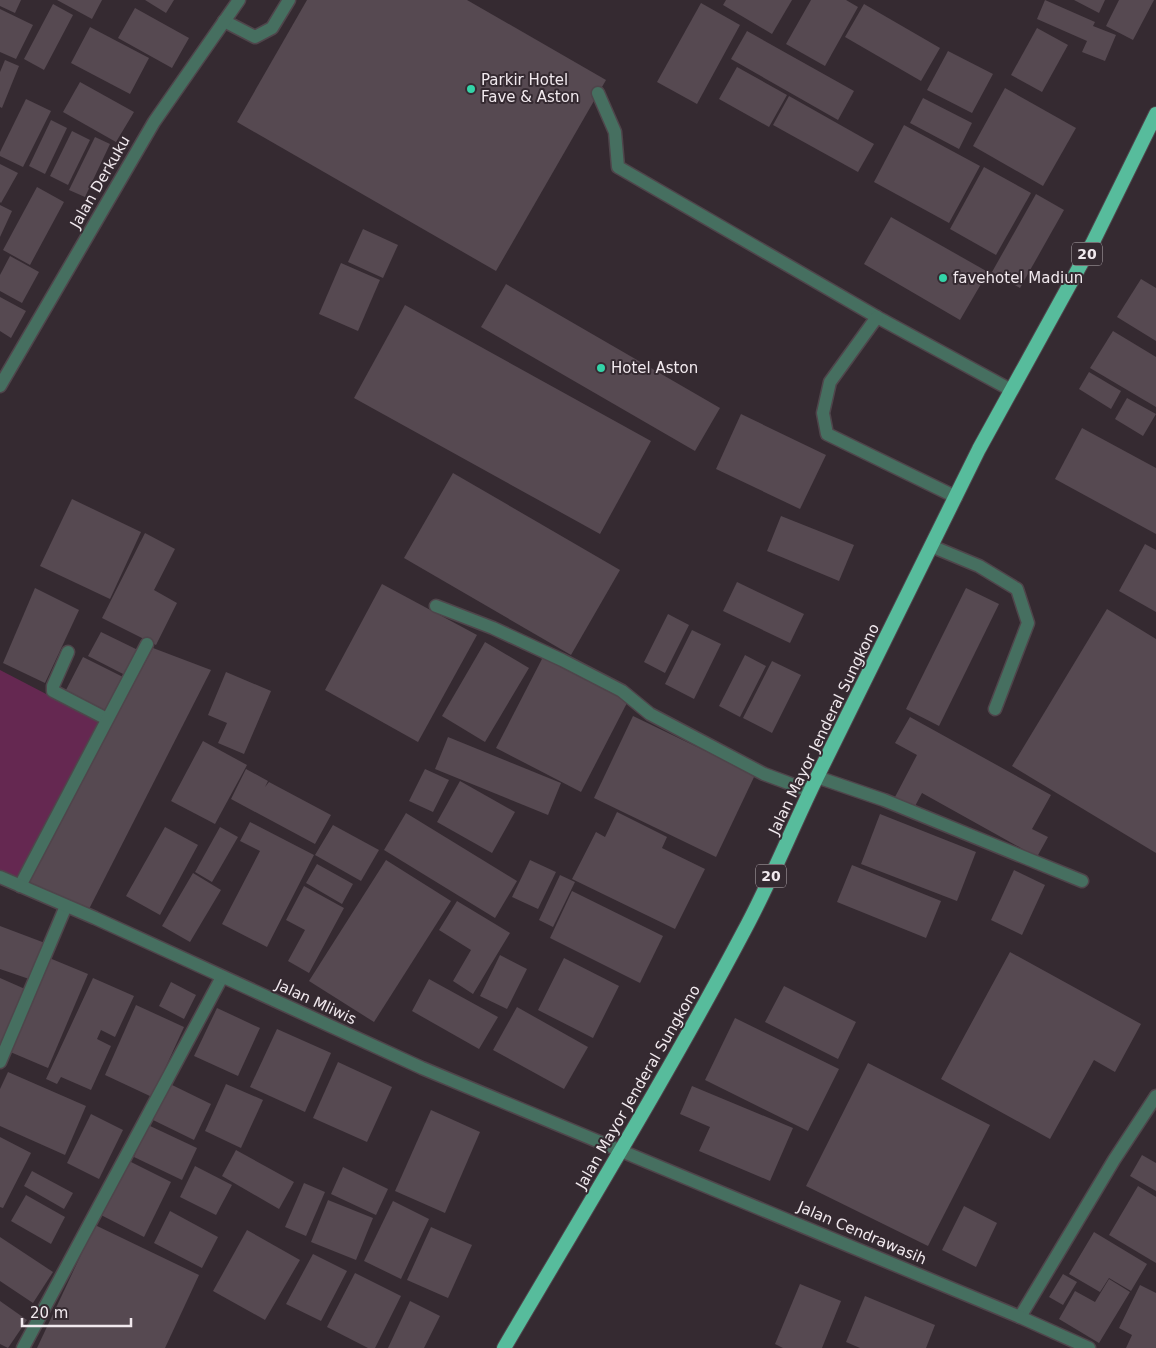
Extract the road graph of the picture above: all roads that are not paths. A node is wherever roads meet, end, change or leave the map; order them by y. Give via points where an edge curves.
1 (239, 0) edge
2 (288, 0) edge
3 (224, 21) junction
4 (598, 93) dead end
5 (1156, 114) edge
6 (877, 317) junction
7 (0, 386) edge
8 (1011, 390) junction
9 (956, 497) junction
10 (931, 546) junction
11 (436, 606) dead end
12 (147, 644) dead end
13 (68, 652) dead end
14 (995, 710) dead end
15 (107, 719) junction
16 (817, 777) junction
17 (810, 791) junction
18 (0, 877) edge
19 (1082, 882) dead end
20 (20, 886) junction
21 (66, 906) junction
22 (222, 977) junction
23 (0, 1062) edge
24 (1156, 1096) edge
25 (621, 1150) junction
26 (1020, 1317) junction
27 (23, 1348) edge
28 (504, 1348) edge
29 (1089, 1348) edge

1 - 3 street, Jalan Derkuku
2 - 3 street via 272,28 255,37
3 - 7 street, Jalan Derkuku via 154,122
4 - 6 street via 615,132 618,167
5 - 8 highway, Jalan Mayor Jenderal Sungkono / 20 via 1092,244
6 - 8 street
6 - 9 street via 830,382 823,413 827,434
8 - 9 highway, Jalan Mayor Jenderal Sungkono / 20
9 - 10 highway, Jalan Mayor Jenderal Sungkono / 20
10 - 14 street via 979,566 1017,589 1028,623
10 - 16 highway, Jalan Mayor Jenderal Sungkono / 20
11 - 17 street via 562,660 622,691 650,714 764,774
12 - 15 street
13 - 15 street via 53,686 54,691
15 - 20 street
16 - 17 highway, Jalan Mayor Jenderal Sungkono / 20
16 - 19 street via 884,800
17 - 25 highway, Jalan Mayor Jenderal Sungkono / 20 via 745,930
18 - 20 street, Jalan Mliwis
20 - 21 street, Jalan Mliwis
21 - 22 street, Jalan Mliwis
21 - 23 street
22 - 25 street, Jalan Mliwis via 422,1068
22 - 27 street
24 - 26 street
25 - 26 street, Jalan Cendrawasih
25 - 28 highway, Jalan Mayor Jenderal Sungkono / 20
26 - 29 street, Jalan Cendrawasih

